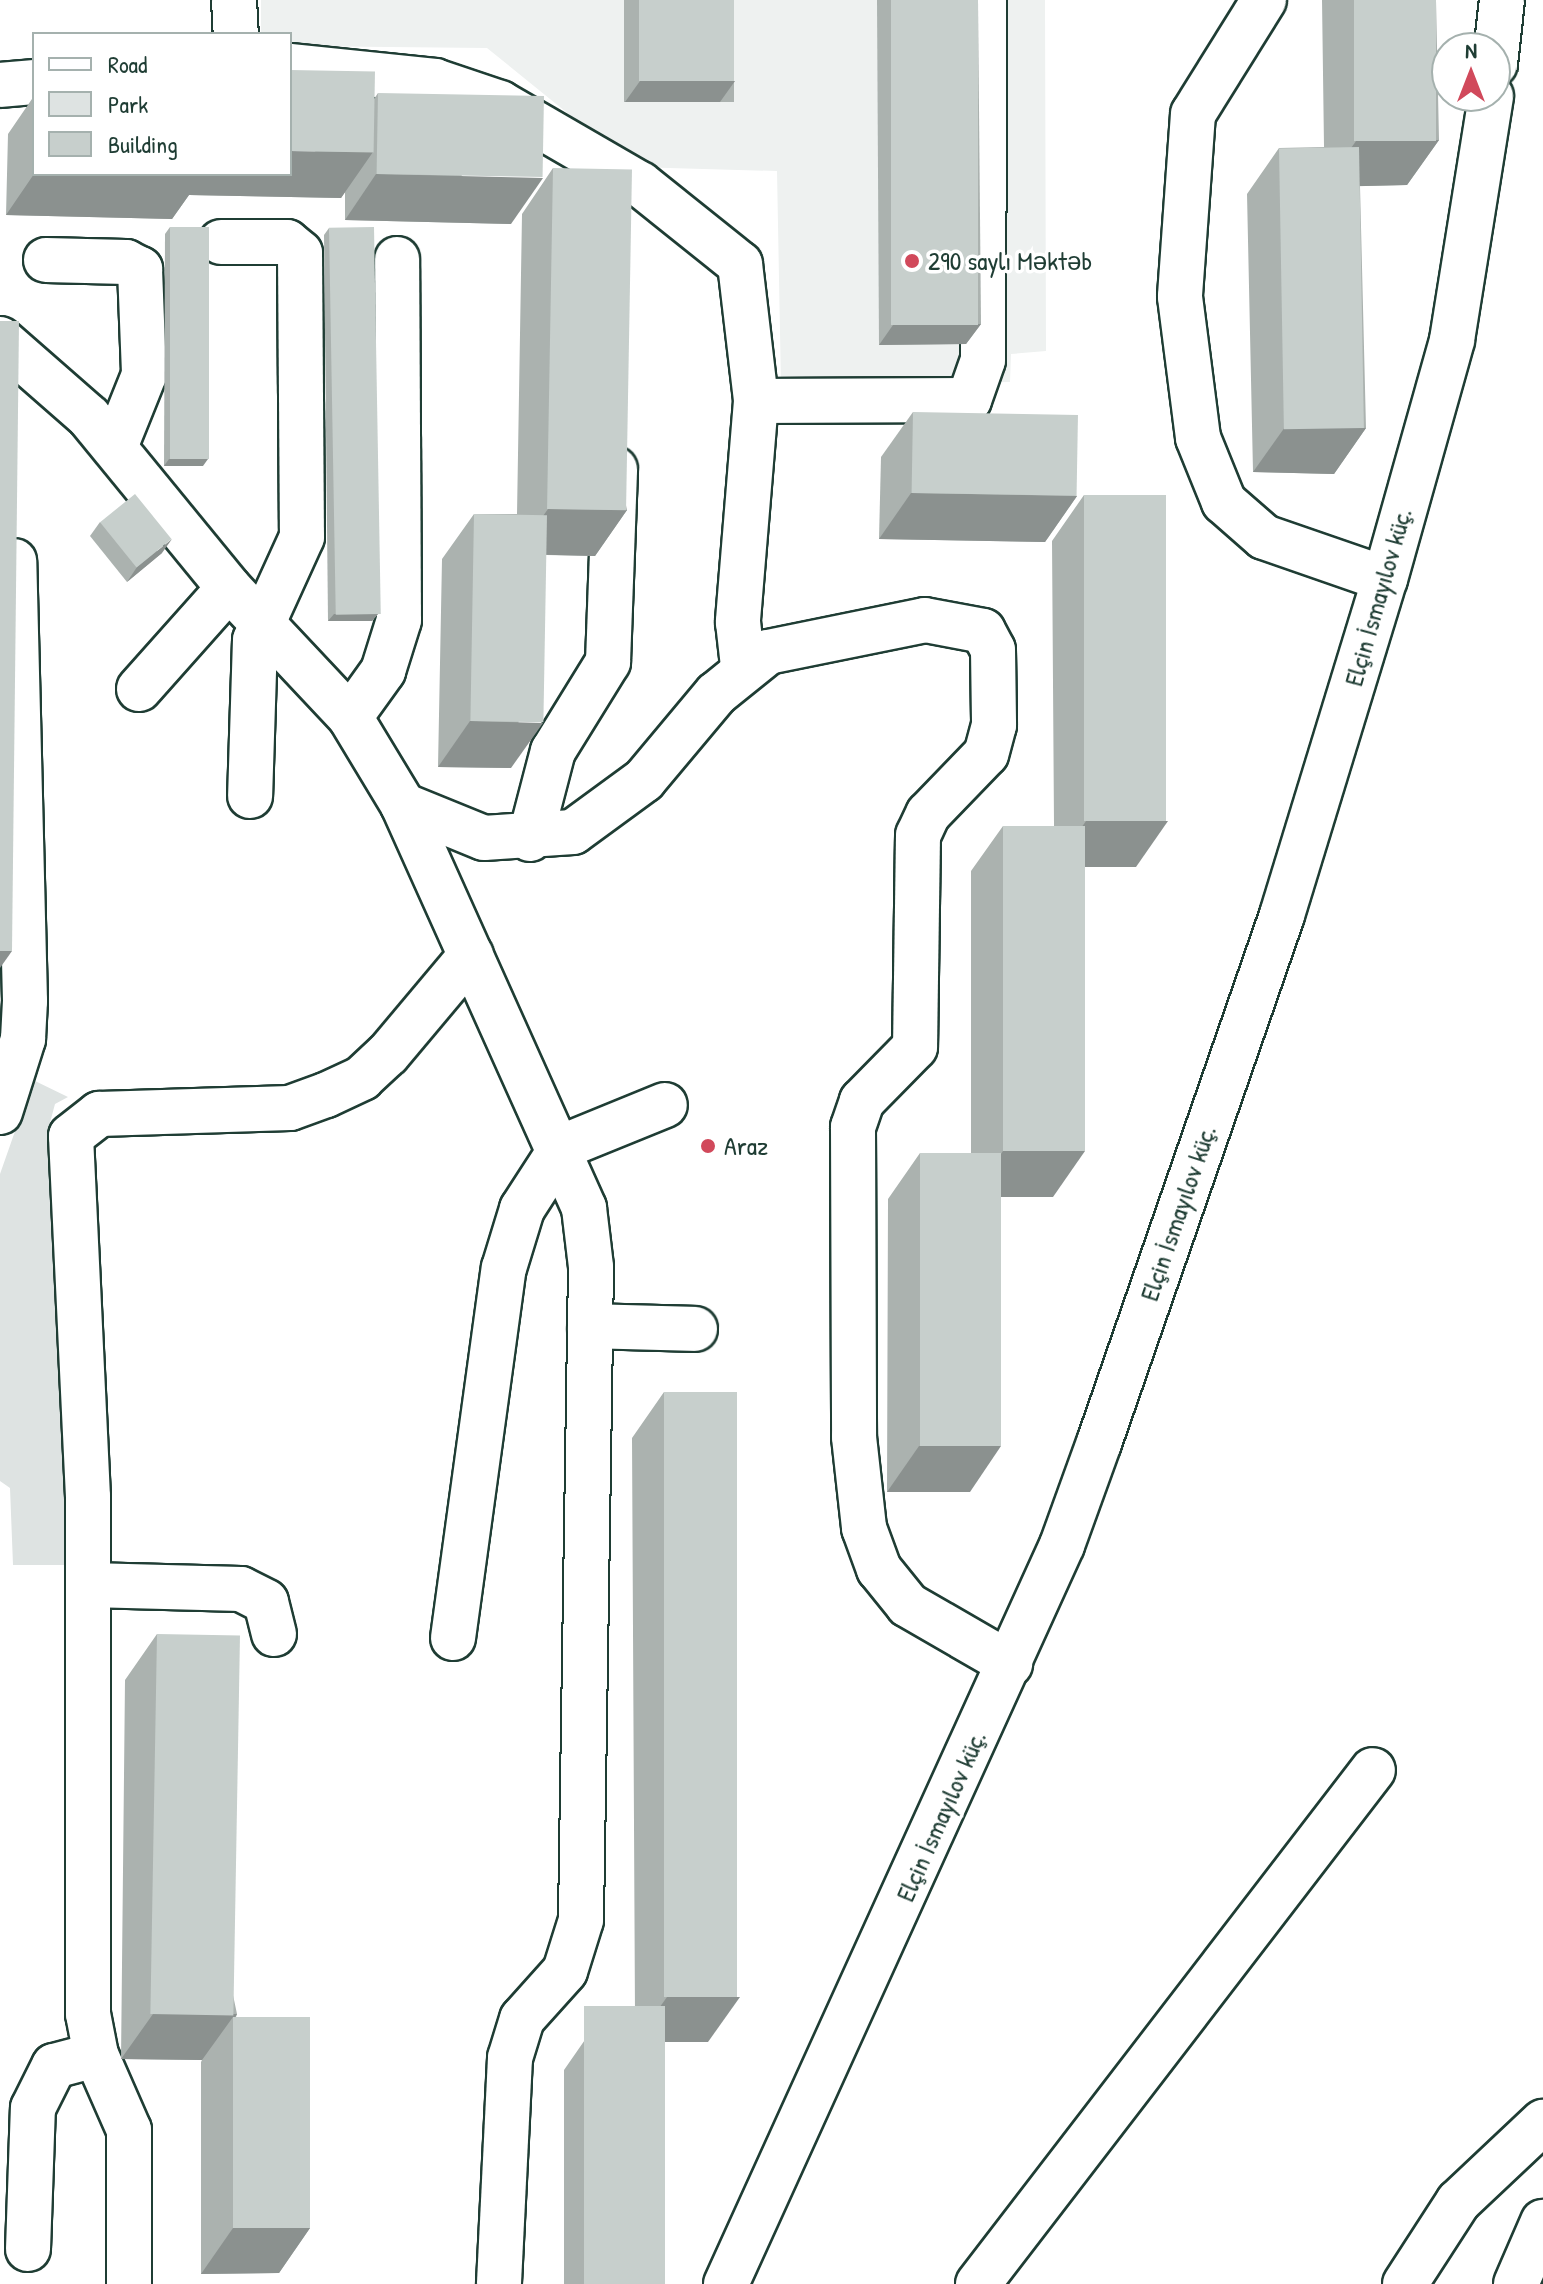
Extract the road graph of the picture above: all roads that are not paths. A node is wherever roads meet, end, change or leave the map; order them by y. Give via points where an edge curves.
1 (234, 0) edge
2 (984, 0) edge
3 (1264, 0) edge
4 (1502, 0) edge
5 (236, 32) edge
6 (1498, 32) edge
7 (292, 66) edge
8 (32, 82) edge
9 (0, 85) edge
10 (1488, 112) edge
11 (221, 242) dead end
12 (397, 259) dead end
13 (46, 260) dead end
14 (0, 339) edge
15 (38, 365) junction
16 (756, 401) junction
17 (14, 414) edge
18 (616, 421) edge
19 (115, 447) junction
20 (13, 522) edge
21 (1385, 579) junction
22 (229, 588) junction
23 (262, 615) junction
24 (743, 666) junction
25 (139, 689) dead end
26 (350, 717) junction
27 (250, 796) dead end
28 (403, 805) junction
29 (530, 839) junction
30 (471, 955) junction
31 (665, 1105) dead end
32 (0, 1112) edge
33 (562, 1147) junction
34 (590, 1326) junction
35 (695, 1329) dead end
36 (89, 1585) junction
37 (274, 1634) dead end
38 (453, 1638) dead end
39 (1010, 1664) junction
40 (1373, 1770) dead end
41 (96, 2055) junction
42 (1543, 2122) edge
43 (1543, 2222) edge
44 (28, 2249) dead end
45 (129, 2284) edge
46 (499, 2284) edge
47 (726, 2284) edge
48 (978, 2284) edge
49 (1405, 2284) edge
50 (1516, 2284) edge

1 - 5 street
2 - 16 street via 980,381 969,400
3 - 21 street via 1193,114 1180,297 1198,438 1224,502 1264,537
4 - 6 street
7 - 16 street via 435,81 500,103 630,201 740,264
8 - 9 street
10 - 21 street, Elçin İsmayılov küç. via 1452,340
11 - 23 street via 287,242 300,253 302,537
12 - 26 street via 399,620 383,671
13 - 19 street via 126,262 140,269 144,375
14 - 15 street
15 - 17 street via 19,390
15 - 19 street
16 - 24 street via 738,622
18 - 29 street via 608,662 553,751
19 - 22 street
20 - 32 street via 25,1001 23,1039
21 - 39 street, Elçin İsmayılov küç. via 1282,915 1062,1545
22 - 23 street
22 - 25 street
23 - 26 street
23 - 27 street via 251,690
24 - 29 street via 605,815 573,832
24 - 39 street via 806,643 925,620 983,631 993,650 994,725 986,754 928,814 918,835 915,1047 862,1101 853,1127 854,1437 864,1528 879,1569 908,1605
26 - 28 street
28 - 29 street via 484,838
28 - 30 street
30 - 33 street
30 - 36 street via 388,1054 362,1078 326,1095 290,1108 99,1114 71,1136
31 - 33 street
33 - 34 street via 584,1208
33 - 38 street via 533,1185 504,1268
34 - 35 street
34 - 46 street via 581,1920 565,1971 522,2019 510,2058
36 - 37 street via 241,1589 266,1602
36 - 41 street via 88,2014
39 - 47 street, Elçin İsmayılov küç.
40 - 48 street
41 - 44 street via 54,2066 33,2108
41 - 45 street via 129,2130
42 - 49 street via 1458,2202
43 - 50 street

